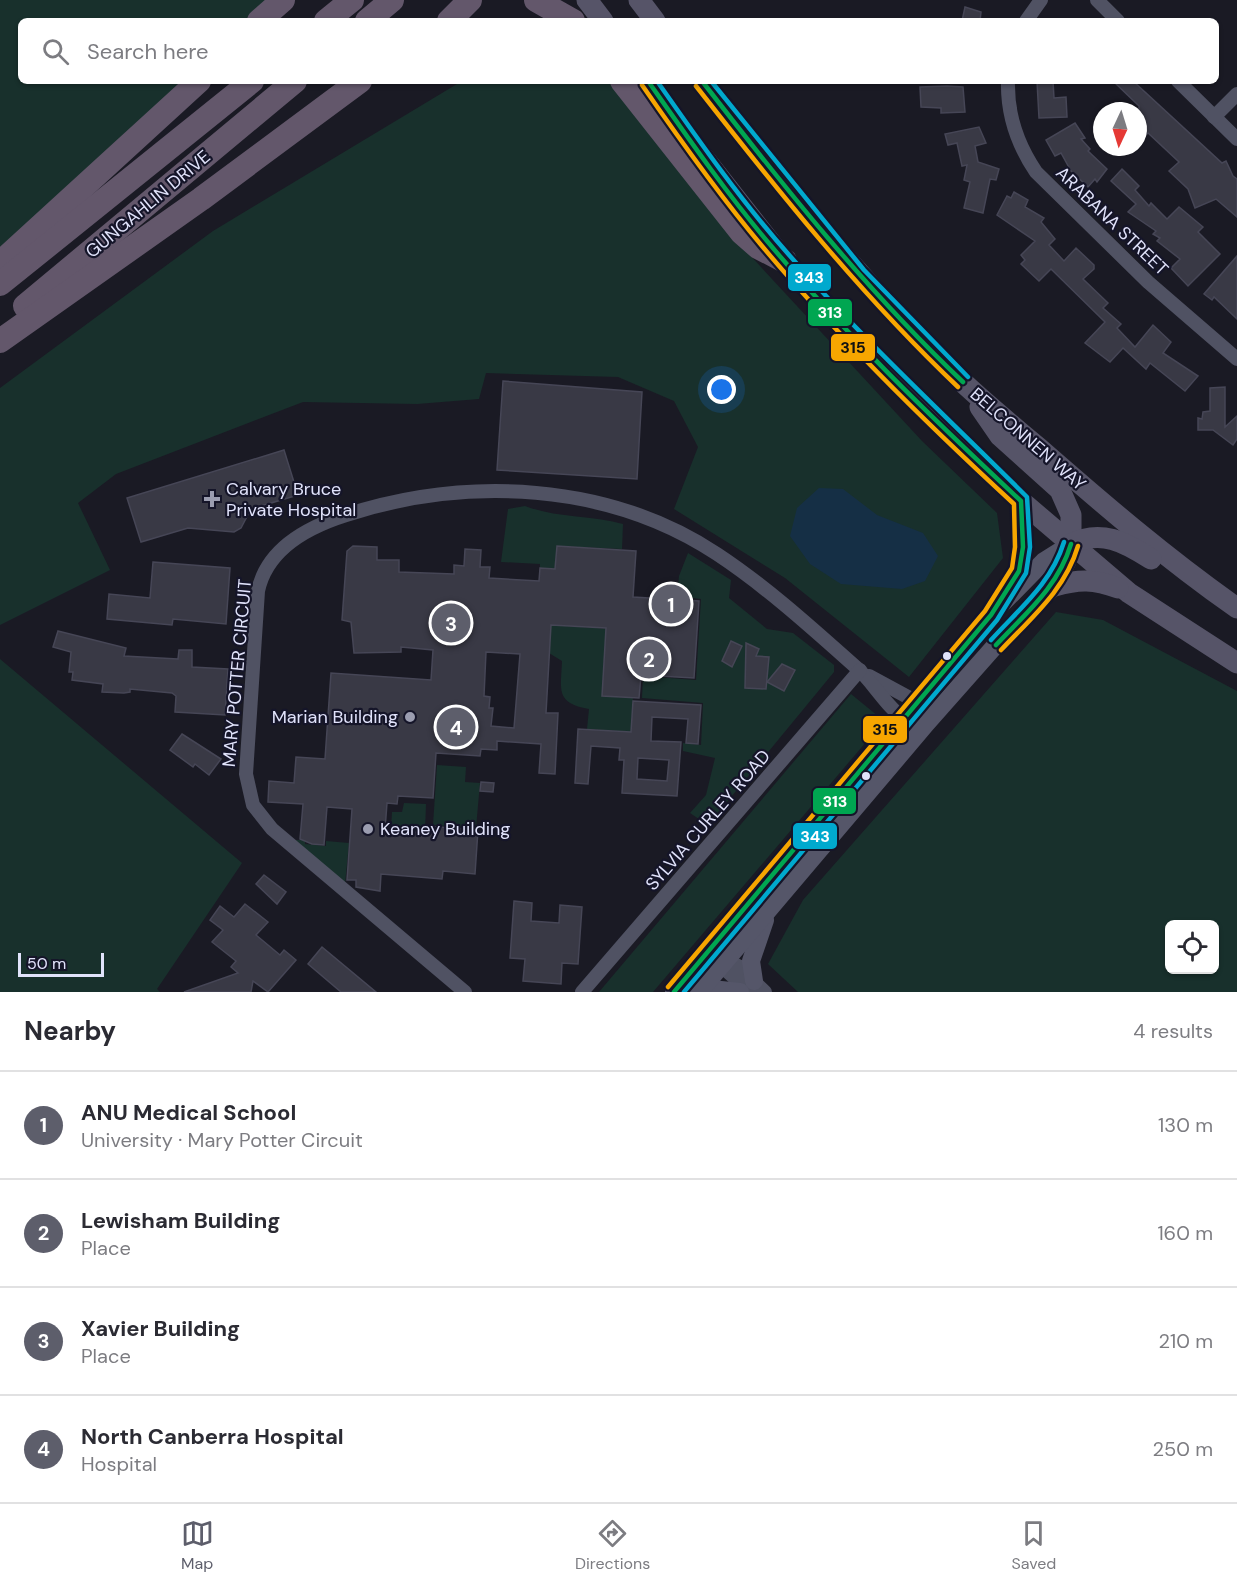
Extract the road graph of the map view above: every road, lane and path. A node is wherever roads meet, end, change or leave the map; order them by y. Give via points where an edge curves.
1 (283, 0) edge
2 (352, 0) edge
3 (392, 0) edge
4 (471, 0) edge
5 (536, 0) edge
6 (587, 0) edge
7 (639, 0) edge
8 (1041, 0) edge
9 (1097, 0) edge
10 (262, 18) edge
11 (330, 18) edge
12 (371, 18) edge
13 (452, 18) edge
14 (568, 18) edge
15 (601, 18) edge
16 (654, 18) edge
17 (1028, 18) edge
18 (1115, 18) edge
19 (196, 84) edge
20 (248, 84) edge
21 (291, 84) edge
22 (356, 84) edge
23 (624, 84) edge
24 (650, 84) edge
25 (704, 84) edge
26 (1008, 84) edge
27 (1181, 84) edge
28 (1237, 94) edge
29 (1214, 117) junction
30 (1237, 139) edge
31 (785, 261) junction
32 (0, 263) edge
33 (0, 284) edge
34 (0, 327) edge
35 (0, 341) edge
36 (1237, 359) edge
37 (963, 382) junction
38 (1021, 501) junction
39 (1071, 544) junction
40 (1195, 578) junction
41 (1055, 585) junction
42 (1129, 593) junction
43 (1237, 608) edge
44 (991, 615) junction
45 (1237, 663) edge
46 (860, 670) junction
47 (917, 702) junction
48 (903, 718) junction
49 (926, 724) junction
50 (768, 910) junction
51 (709, 951) junction
52 (723, 963) junction
53 (752, 989) edge
54 (700, 990) edge
55 (465, 992) edge
56 (582, 992) edge
57 (674, 992) edge

1 - 10 highway
2 - 11 highway
3 - 12 highway
4 - 13 highway
5 - 14 highway
6 - 15 main road
7 - 16 main road
8 - 17 street
9 - 18 street
19 - 32 highway
20 - 33 highway, GUNGAHLIN DRIVE
21 - 34 highway, GUNGAHLIN DRIVE
22 - 35 highway
23 - 31 highway via 742,233 758,247
24 - 31 main road
25 - 37 main road, BELCONNEN WAY via 850,264
26 - 36 street, ARABANA STREET via 1014,132 1036,172 1148,282
27 - 29 street
28 - 29 street
29 - 30 street
31 - 38 main road via 859,343
37 - 39 main road via 1000,436 1060,490 1071,515
37 - 40 main road, BELCONNEN WAY via 1114,514
38 - 39 main road
38 - 44 main road via 1023,548 1019,571
39 - 40 main road via 1083,538 1127,543 1155,561
39 - 41 main road
39 - 42 main road
39 - 44 main road via 1044,561
40 - 43 main road, BELCONNEN WAY
41 - 42 main road via 1079,579 1097,580
41 - 49 main road via 1018,620
42 - 45 main road
44 - 47 main road
46 - 47 street, MARY POTTER CIRCUIT
46 - 48 street, MARY POTTER CIRCUIT
46 - 55 street, MARY POTTER CIRCUIT via 716,553 669,528 590,502 515,491 450,492 409,498 333,519 288,544 267,566 258,591 246,774 253,805 272,829
46 - 56 street, SYLVIA CURLEY ROAD
47 - 48 main road
47 - 49 street
48 - 49 street
48 - 51 main road
49 - 50 main road
50 - 52 main road
50 - 53 main road via 751,961
51 - 52 street
51 - 57 main road
52 - 53 street via 738,966
52 - 54 main road
53 - 54 main road

